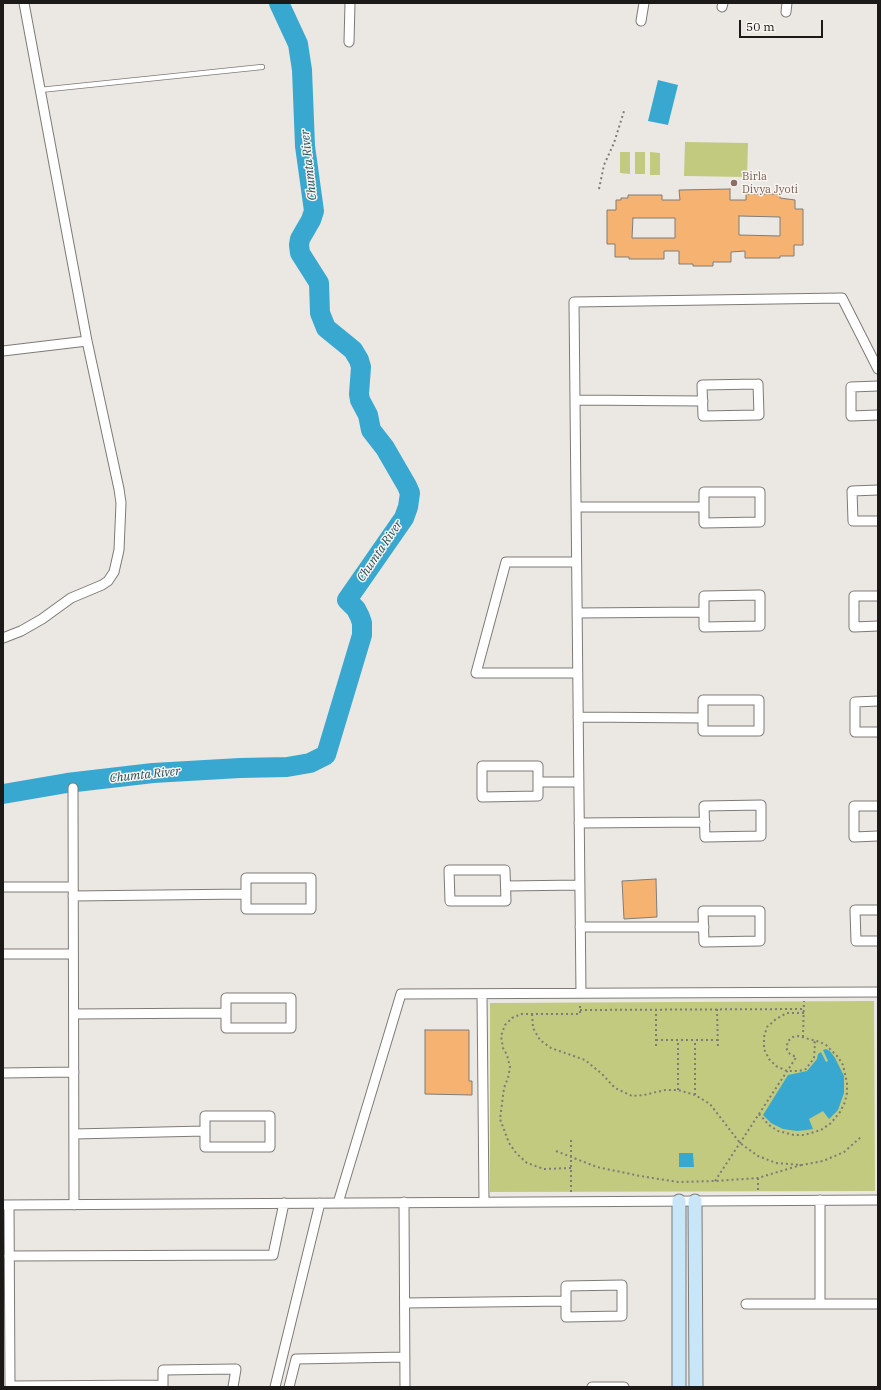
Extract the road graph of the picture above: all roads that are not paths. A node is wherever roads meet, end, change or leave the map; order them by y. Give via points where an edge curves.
1 (24, 3) edge
2 (350, 3) edge
3 (644, 3) edge
4 (642, 21) dead end
5 (349, 42) dead end
6 (262, 67) dead end
7 (40, 90) junction
8 (87, 341) junction
9 (3, 351) edge
10 (878, 369) edge
11 (878, 386) edge
12 (575, 400) junction
13 (702, 401) junction
14 (878, 415) edge
15 (878, 490) edge
16 (576, 507) junction
17 (704, 507) junction
18 (878, 521) edge
19 (576, 562) junction
20 (878, 596) edge
21 (704, 612) junction
22 (577, 613) junction
23 (878, 626) edge
24 (3, 638) edge
25 (578, 673) junction
26 (878, 702) edge
27 (578, 717) junction
28 (703, 718) junction
29 (878, 732) edge
30 (538, 782) junction
31 (579, 782) junction
32 (73, 788) dead end
33 (878, 806) edge
34 (705, 822) junction
35 (579, 823) junction
36 (878, 836) edge
37 (580, 885) junction
38 (506, 886) junction
39 (3, 887) edge
40 (73, 891) junction
41 (246, 894) junction
42 (878, 910) edge
43 (580, 927) junction
44 (704, 927) junction
45 (878, 941) edge
46 (3, 954) edge
47 (73, 954) junction
48 (878, 992) edge
49 (581, 993) junction
50 (482, 994) junction
51 (226, 1013) junction
52 (74, 1014) junction
53 (74, 1072) junction
54 (3, 1073) edge
55 (205, 1131) junction
56 (74, 1134) junction
57 (820, 1200) junction
58 (878, 1200) edge
59 (679, 1201) junction
60 (695, 1201) junction
61 (404, 1202) junction
62 (484, 1202) junction
63 (284, 1203) junction
64 (320, 1203) junction
65 (338, 1203) junction
66 (6, 1205) edge
67 (74, 1205) junction
68 (9, 1256) junction
69 (566, 1301) junction
70 (405, 1303) junction
71 (746, 1304) dead end
72 (820, 1304) junction
73 (878, 1304) edge
74 (6, 1319) edge
75 (405, 1357) junction
76 (163, 1386) edge
77 (10, 1387) edge
78 (233, 1387) edge
79 (275, 1387) edge
80 (289, 1387) edge
81 (405, 1387) edge
82 (592, 1387) edge
83 (624, 1387) edge
84 (679, 1387) edge
85 (696, 1387) edge

1 - 7 street
2 - 5 street
3 - 4 street
6 - 7 lane
7 - 8 street
8 - 9 street
8 - 24 street via 120,496 117,562 114,572 102,585 71,598 42,619
10 - 12 street via 842,298 574,302
11 - 14 street via 851,387 851,416
12 - 13 street
12 - 16 street
13 - 13 street via 703,416 759,415 758,384 702,385
15 - 18 street via 852,491 853,521
16 - 17 street
16 - 19 street
17 - 17 street via 704,523 760,522 760,492 704,492
19 - 22 street
19 - 25 street via 506,562 476,673
20 - 23 street via 854,596 854,627
21 - 21 street via 704,627 760,626 760,595 704,596
21 - 22 street
22 - 25 street
25 - 27 street
26 - 29 street via 855,702 855,732
27 - 28 street
27 - 31 street
28 - 28 street via 703,731 759,730 759,700 703,700
30 - 30 street via 538,766 482,766 482,797 538,796
30 - 31 street
31 - 35 street
32 - 40 street
33 - 36 street via 854,806 854,837
34 - 34 street via 705,837 761,836 761,805 704,806
34 - 35 street
35 - 37 street
37 - 38 street
37 - 43 street
38 - 38 street via 505,870 449,870 450,901 506,901
39 - 40 street
40 - 41 street
40 - 47 street
41 - 41 street via 246,909 311,909 311,878 246,878
42 - 45 street via 855,910 856,941
43 - 44 street
43 - 49 street
44 - 44 street via 704,942 760,941 760,910 704,911
46 - 47 street
47 - 52 street
48 - 49 street
49 - 50 street
50 - 62 street
50 - 65 street via 401,994
51 - 51 street via 226,1028 291,1028 291,998 226,998
51 - 52 street
52 - 53 street
53 - 54 street
53 - 56 street
55 - 55 street via 205,1147 270,1147 270,1116 205,1116
55 - 56 street
56 - 67 street
57 - 58 street
57 - 60 street
57 - 72 street
59 - 60 street
59 - 62 street
59 - 84 street
60 - 85 street
61 - 62 street
61 - 65 street
61 - 70 street
63 - 64 street
63 - 67 street
63 - 68 street via 273,1255
64 - 65 street
64 - 79 street
66 - 67 street
66 - 68 street
68 - 74 street
69 - 69 street via 566,1317 622,1316 622,1285 566,1286
69 - 70 street
70 - 75 street
71 - 72 street
72 - 73 street
74 - 77 street
75 - 80 street via 296,1359
75 - 81 street
76 - 77 street
76 - 78 street via 163,1370 236,1369
82 - 83 street

